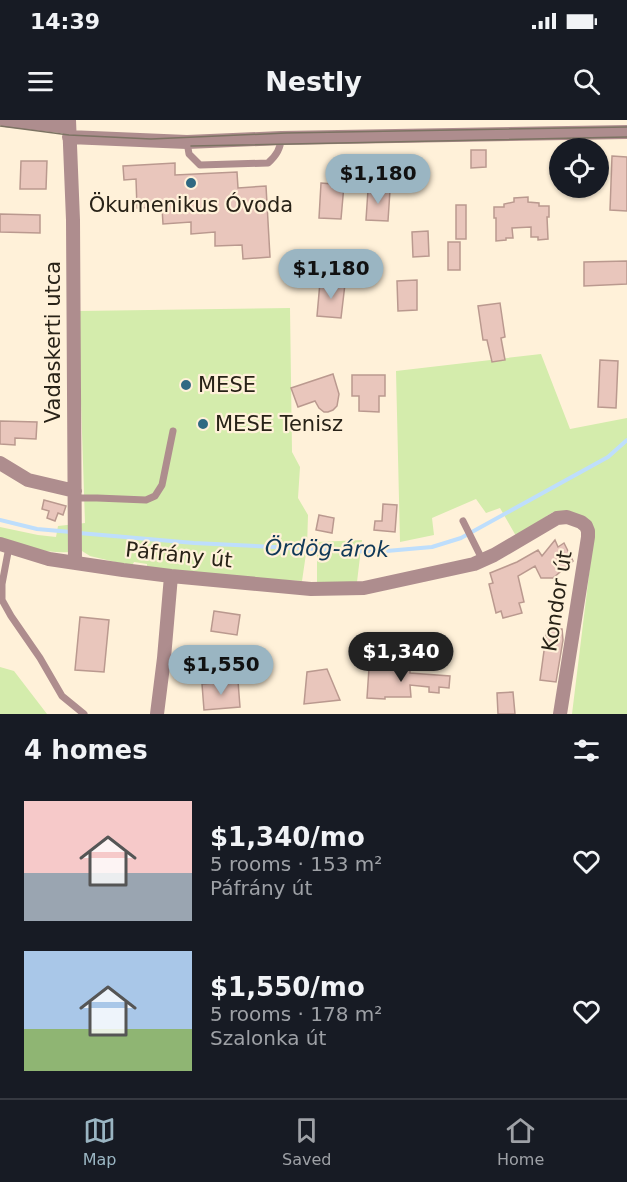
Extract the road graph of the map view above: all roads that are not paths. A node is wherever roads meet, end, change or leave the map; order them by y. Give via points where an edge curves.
1 (5, 120) edge
2 (69, 128) edge
3 (627, 132) edge
4 (281, 138) junction
5 (187, 142) junction
6 (173, 431) dead end
7 (0, 464) edge
8 (75, 494) junction
9 (557, 518) joint
10 (463, 521) dead end
11 (4, 546) edge
12 (75, 557) junction
13 (483, 561) junction
14 (171, 576) junction
15 (84, 714) edge
16 (157, 714) edge
17 (560, 714) edge

1 - 2 street
2 - 5 street
2 - 8 street, Vadaskerti utca
3 - 4 street
4 - 5 street
4 - 5 lane via 268,164 200,165 189,154
6 - 8 lane via 162,485 155,496 146,500
7 - 8 street via 28,480
8 - 12 street, Vadaskerti utca
9 - 13 street, Páfrány út
9 - 17 street, Kondor út via 575,519 588,531
10 - 13 lane
11 - 12 street, Páfrány út via 49,559
11 - 15 lane via 2,600 62,696
12 - 14 street, Páfrány út
13 - 14 street, Páfrány út via 364,588 311,589
14 - 16 street

